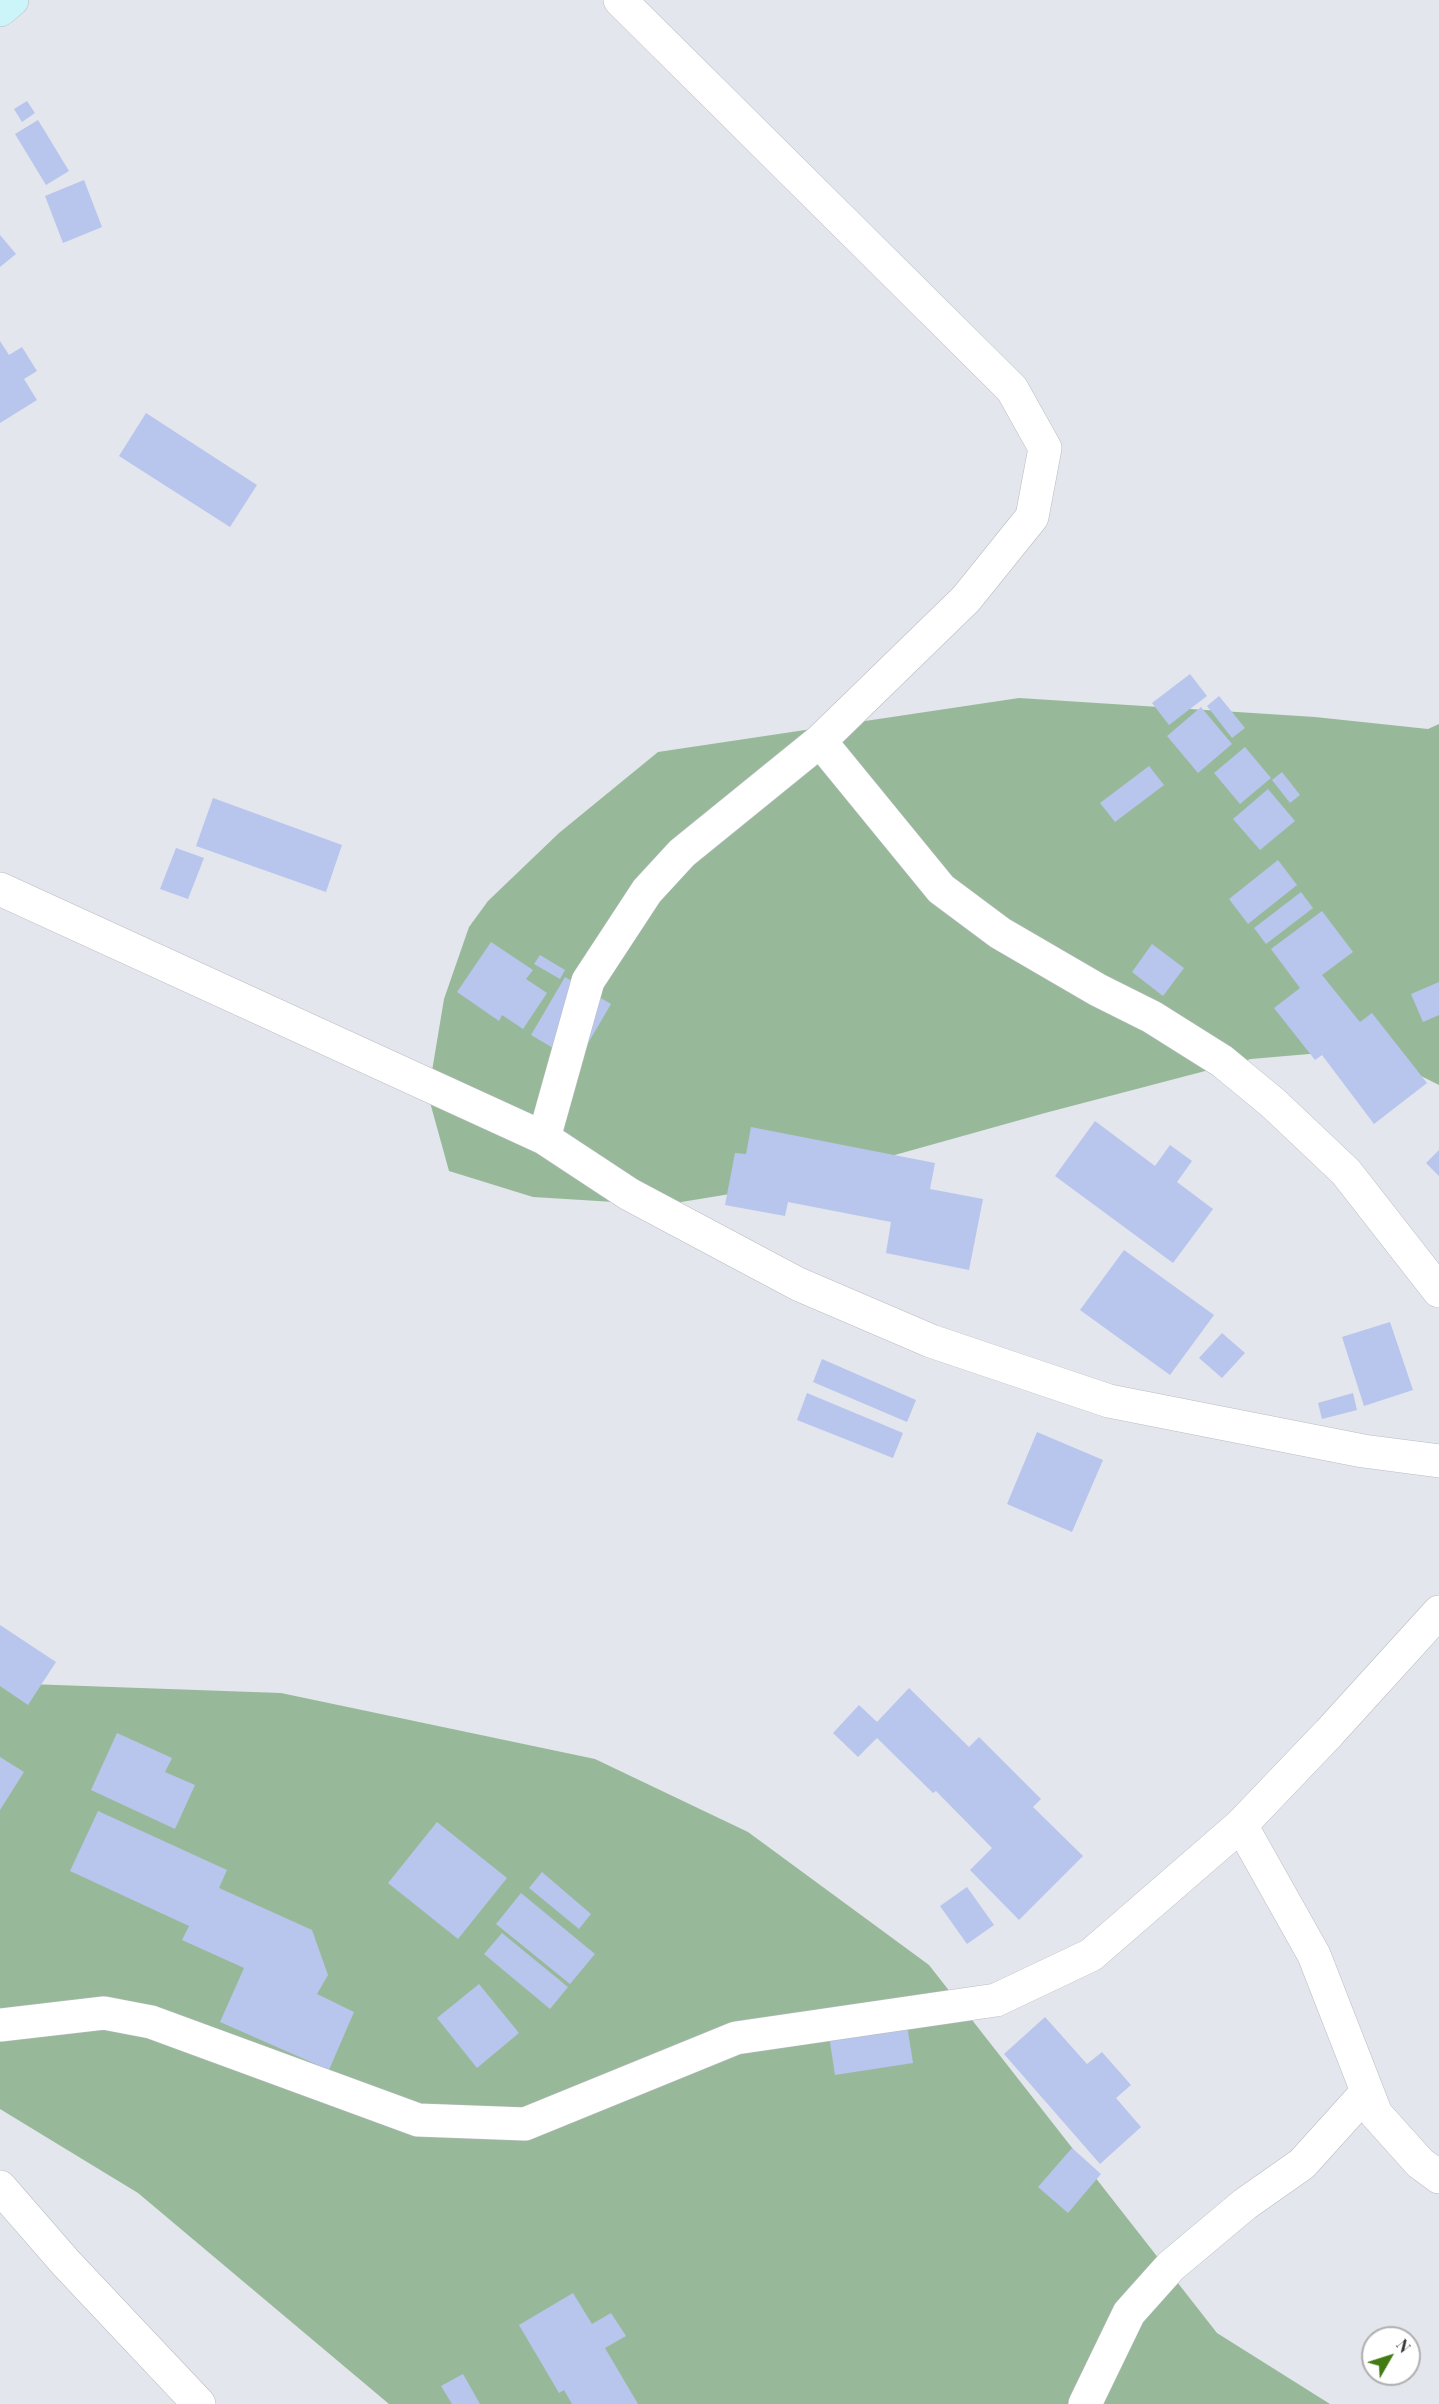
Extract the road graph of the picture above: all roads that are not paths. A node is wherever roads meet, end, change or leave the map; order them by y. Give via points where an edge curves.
1 (12, 0) edge
2 (620, 0) edge
3 (0, 10) edge
4 (820, 741) junction
5 (0, 889) edge
6 (544, 1138) junction
7 (1439, 1291) edge
8 (1439, 1461) edge
9 (1439, 1612) edge
10 (1241, 1825) junction
11 (0, 2025) edge
12 (1367, 2092) junction
13 (1439, 2177) edge
14 (0, 2187) edge
15 (199, 2404) edge
16 (1085, 2404) edge

1 - 3 street
2 - 4 street via 1012,389 1045,448 1032,517 966,599
4 - 6 street via 682,853 647,891 588,981
4 - 7 street via 941,890 999,933 1152,1017 1222,1061 1346,1172
5 - 6 street
6 - 8 street via 628,1194 787,1279 931,1341 1109,1401 1363,1452
9 - 10 street
10 - 11 street via 1091,1955 996,2000 736,2038 525,2124 418,2120 151,2022 104,2013
10 - 12 street via 1314,1955
12 - 13 street via 1376,2114 1420,2163
12 - 16 street via 1302,2164 1245,2204 1170,2266 1129,2313
14 - 15 street

